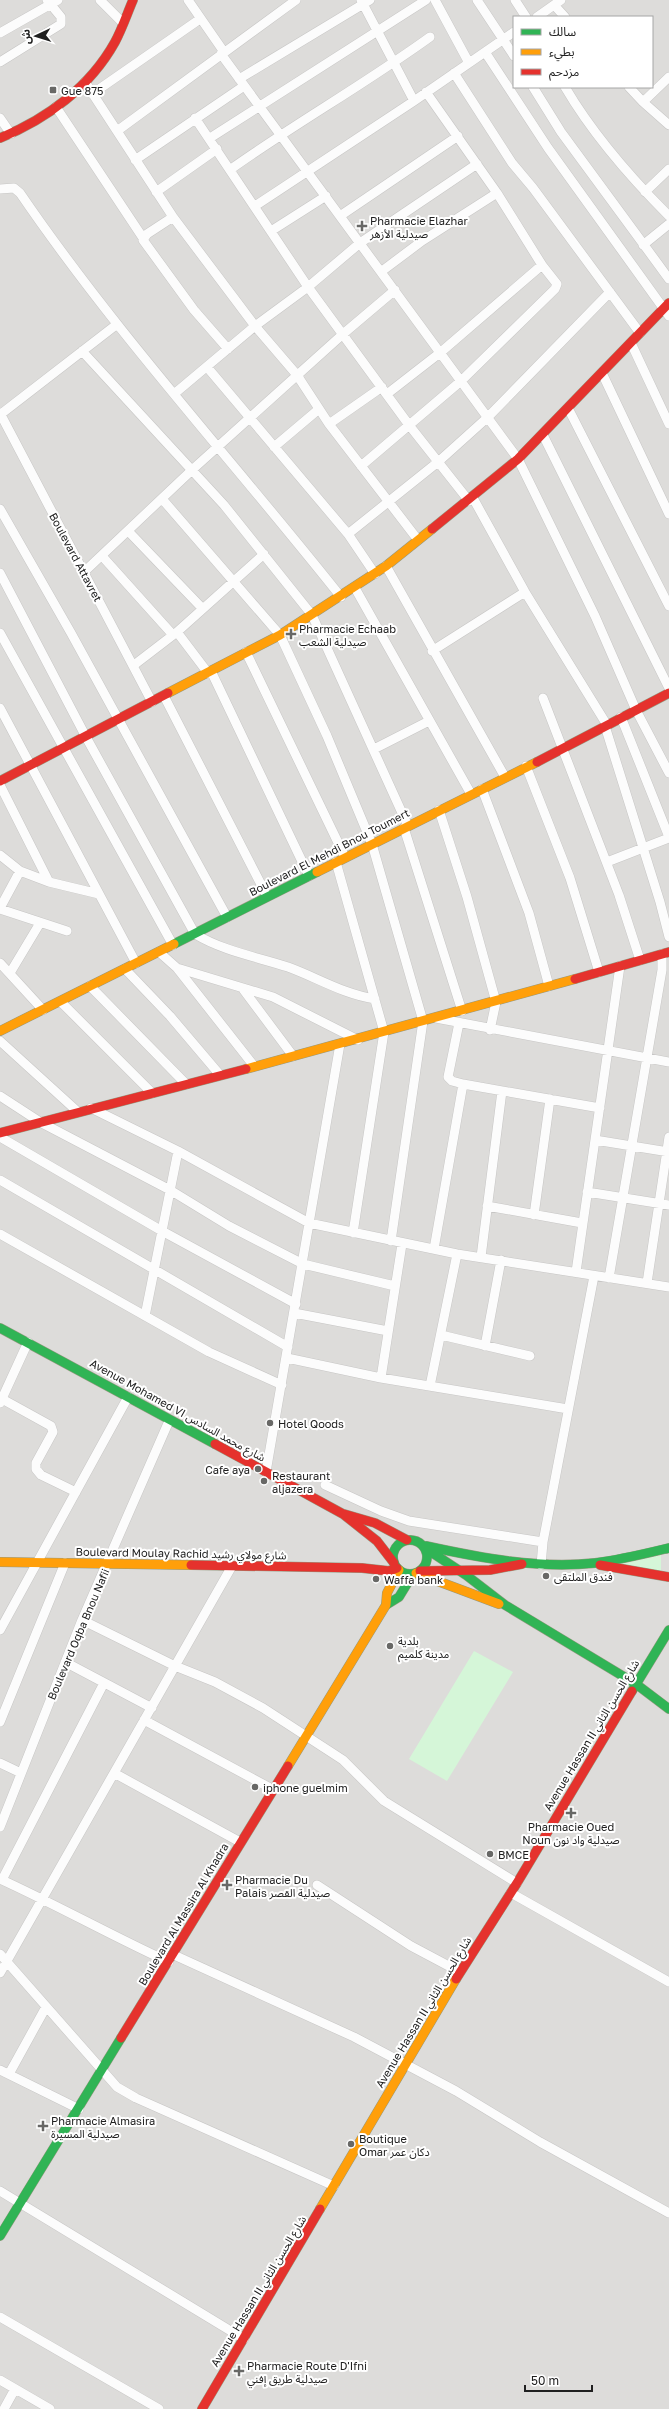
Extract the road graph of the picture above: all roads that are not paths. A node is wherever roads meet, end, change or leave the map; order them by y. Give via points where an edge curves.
1 (100, 0) edge
2 (134, 0) edge
3 (188, 0) edge
4 (296, 0) edge
5 (426, 0) edge
6 (435, 0) edge
7 (477, 0) edge
8 (516, 0) edge
9 (365, 1) edge
10 (52, 2) edge
11 (557, 2) edge
12 (525, 16) edge
13 (538, 16) edge
14 (564, 16) edge
15 (200, 19) junction
16 (123, 23) junction
17 (0, 32) edge
18 (378, 32) junction
19 (513, 33) edge
20 (430, 37) dead end
21 (503, 39) junction
22 (485, 52) junction
23 (223, 53) junction
24 (513, 54) edge
25 (0, 62) edge
26 (394, 63) junction
27 (469, 63) junction
28 (454, 74) junction
29 (669, 77) edge
30 (85, 82) junction
31 (242, 82) junction
32 (534, 88) edge
33 (566, 88) edge
34 (630, 88) edge
35 (426, 92) junction
36 (92, 94) junction
37 (414, 101) junction
38 (643, 102) junction
39 (259, 106) junction
40 (56, 107) junction
41 (0, 118) edge
42 (195, 118) junction
43 (669, 125) edge
44 (117, 131) junction
45 (11, 134) junction
46 (281, 134) junction
47 (458, 136) junction
48 (0, 138) edge
49 (210, 138) junction
50 (217, 149) junction
51 (134, 160) junction
52 (477, 164) junction
53 (231, 169) junction
54 (669, 170) edge
55 (308, 171) junction
56 (0, 189) edge
57 (156, 192) junction
58 (645, 192) junction
59 (497, 193) junction
60 (326, 196) junction
61 (255, 206) junction
62 (340, 216) junction
63 (669, 216) edge
64 (173, 217) junction
65 (669, 224) edge
66 (271, 231) junction
67 (143, 238) junction
68 (360, 243) junction
69 (643, 245) junction
70 (542, 265) junction
71 (382, 270) junction
72 (669, 279) edge
73 (308, 286) junction
74 (395, 290) junction
75 (610, 292) junction
76 (666, 306) edge
77 (669, 316) edge
78 (116, 324) junction
79 (256, 326) junction
80 (640, 333) junction
81 (343, 334) junction
82 (630, 343) junction
83 (228, 349) junction
84 (82, 351) junction
85 (441, 352) junction
86 (207, 367) junction
87 (602, 373) junction
88 (297, 375) junction
89 (461, 381) junction
90 (384, 390) junction
91 (174, 394) junction
92 (568, 408) junction
93 (319, 409) junction
94 (0, 413) edge
95 (488, 417) junction
96 (250, 418) junction
97 (329, 424) junction
98 (669, 424) edge
99 (409, 425) junction
100 (543, 435) junction
101 (218, 447) junction
102 (274, 447) junction
103 (518, 459) junction
104 (438, 462) junction
105 (361, 466) junction
106 (192, 469) junction
107 (471, 499) junction
108 (163, 500) junction
109 (390, 502) junction
110 (0, 509) edge
111 (669, 514) edge
112 (129, 532) junction
113 (348, 534) junction
114 (418, 540) junction
115 (264, 554) junction
116 (102, 556) junction
117 (386, 566) junction
118 (0, 572) edge
119 (84, 572) junction
120 (376, 574) junction
121 (234, 581) junction
122 (354, 588) junction
123 (525, 592) junction
124 (341, 597) junction
125 (669, 606) edge
126 (202, 608) junction
127 (312, 615) junction
128 (0, 633) edge
129 (175, 634) junction
130 (280, 635) junction
131 (432, 650) junction
132 (246, 652) junction
133 (134, 665) junction
134 (209, 672) junction
135 (669, 688) edge
136 (669, 693) edge
137 (164, 696) junction
138 (544, 698) dead end
139 (152, 702) junction
140 (0, 708) edge
141 (636, 710) junction
142 (621, 718) junction
143 (118, 720) junction
144 (429, 721) junction
145 (606, 726) junction
146 (86, 737) junction
147 (63, 749) junction
148 (374, 749) junction
149 (562, 750) junction
150 (32, 765) junction
151 (526, 766) junction
152 (669, 773) edge
153 (505, 777) junction
154 (0, 781) edge
155 (0, 785) edge
156 (482, 789) junction
157 (471, 794) junction
158 (439, 810) junction
159 (406, 827) junction
160 (669, 838) edge
161 (372, 844) junction
162 (643, 847) junction
163 (0, 855) edge
164 (345, 857) junction
165 (336, 862) junction
166 (607, 862) junction
167 (20, 871) junction
168 (309, 876) junction
169 (49, 882) junction
170 (99, 894) junction
171 (267, 896) junction
172 (0, 908) edge
173 (227, 917) junction
174 (40, 923) junction
175 (67, 931) dead end
176 (195, 934) junction
177 (669, 937) edge
178 (173, 945) junction
179 (158, 952) junction
180 (666, 953) edge
181 (640, 960) junction
182 (0, 963) edge
183 (136, 963) junction
184 (620, 966) junction
185 (177, 968) junction
186 (125, 969) junction
187 (665, 971) edge
188 (599, 972) junction
189 (10, 973) junction
190 (90, 986) junction
191 (550, 986) junction
192 (243, 989) junction
193 (375, 999) junction
194 (61, 1002) junction
195 (496, 1002) junction
196 (43, 1010) junction
197 (462, 1010) junction
198 (434, 1018) junction
199 (423, 1021) junction
200 (459, 1023) junction
201 (2, 1028) edge
202 (490, 1030) junction
203 (384, 1032) junction
204 (358, 1040) junction
205 (0, 1041) edge
206 (340, 1044) junction
207 (609, 1051) junction
208 (293, 1056) junction
209 (647, 1058) junction
210 (669, 1062) edge
211 (254, 1066) junction
212 (220, 1075) junction
213 (186, 1084) junction
214 (463, 1084) junction
215 (502, 1091) junction
216 (152, 1093) junction
217 (0, 1096) edge
218 (550, 1099) junction
219 (91, 1108) junction
220 (600, 1108) junction
221 (78, 1112) junction
222 (40, 1122) junction
223 (0, 1133) edge
224 (0, 1137) edge
225 (669, 1137) edge
226 (595, 1140) junction
227 (632, 1145) junction
228 (178, 1151) junction
229 (668, 1152) edge
230 (0, 1180) edge
231 (170, 1190) junction
232 (587, 1192) junction
233 (624, 1198) junction
234 (659, 1203) junction
235 (669, 1205) edge
236 (487, 1206) junction
237 (534, 1215) junction
238 (309, 1223) junction
239 (582, 1223) junction
240 (162, 1231) junction
241 (353, 1233) junction
242 (0, 1234) edge
243 (391, 1241) junction
244 (402, 1244) junction
245 (434, 1249) junction
246 (457, 1254) junction
247 (481, 1256) junction
248 (501, 1260) junction
249 (303, 1264) junction
250 (154, 1268) junction
251 (576, 1272) junction
252 (594, 1276) junction
253 (609, 1278) junction
254 (647, 1283) junction
255 (395, 1286) junction
256 (669, 1286) edge
257 (295, 1309) junction
258 (145, 1316) junction
259 (0, 1328) edge
260 (388, 1331) junction
261 (441, 1335) junction
262 (28, 1342) junction
263 (485, 1346) junction
264 (288, 1347) junction
265 (530, 1356) dead end
266 (287, 1358) junction
267 (381, 1378) junction
268 (282, 1385) junction
269 (430, 1386) junction
270 (128, 1397) junction
271 (1, 1401) edge
272 (568, 1409) junction
273 (169, 1421) junction
274 (266, 1472) junction
275 (325, 1485) dead end
276 (76, 1492) junction
277 (343, 1514) junction
278 (407, 1540) junction
279 (543, 1542) junction
280 (424, 1547) junction
281 (669, 1548) edge
282 (0, 1562) edge
283 (395, 1562) junction
284 (36, 1563) junction
285 (65, 1563) junction
286 (593, 1563) junction
287 (108, 1564) junction
288 (524, 1564) junction
289 (541, 1565) junction
290 (232, 1566) junction
291 (362, 1568) junction
292 (461, 1570) junction
293 (380, 1571) junction
294 (416, 1572) junction
295 (669, 1577) edge
296 (388, 1590) junction
297 (386, 1605) junction
298 (505, 1605) junction
299 (82, 1620) junction
300 (0, 1630) edge
301 (669, 1630) edge
302 (65, 1662) junction
303 (175, 1666) junction
304 (104, 1683) junction
305 (636, 1684) junction
306 (152, 1708) junction
307 (669, 1709) edge
308 (144, 1720) junction
309 (0, 1722) edge
310 (306, 1736) junction
311 (0, 1763) edge
312 (22, 1773) junction
313 (114, 1773) junction
314 (272, 1789) junction
315 (0, 1827) edge
316 (240, 1842) junction
317 (1, 1879) edge
318 (517, 1883) junction
319 (316, 1885) dead end
320 (511, 1893) junction
321 (42, 1897) junction
322 (0, 1954) edge
323 (172, 1958) junction
324 (7, 1962) junction
325 (460, 1972) junction
326 (0, 1973) edge
327 (669, 1982) edge
328 (46, 2007) junction
329 (405, 2064) junction
330 (0, 2070) edge
331 (102, 2070) junction
332 (9, 2074) junction
333 (79, 2109) junction
334 (334, 2186) junction
335 (0, 2191) edge
336 (20, 2203) junction
337 (669, 2213) edge
338 (0, 2236) edge
339 (0, 2317) edge
340 (244, 2339) junction
341 (0, 2380) edge
342 (15, 2389) junction
343 (4, 2409) edge
344 (50, 2409) edge
345 (159, 2409) edge
346 (202, 2409) edge

1 - 16 street
2 - 16 main road
3 - 15 street
4 - 23 street
5 - 18 street
6 - 27 street
7 - 21 street
8 - 12 street
9 - 18 street
9 - 31 street
10 - 17 street
10 - 25 street via 61,18 60,26
11 - 13 street
11 - 14 street
15 - 23 street
15 - 36 street
16 - 30 main road via 108,54
18 - 26 street
18 - 39 street
19 - 21 street
20 - 26 street
21 - 22 street
21 - 24 street
22 - 27 street
22 - 76 street via 548,148
23 - 31 street
23 - 44 street
26 - 37 street
26 - 46 street
27 - 28 street
28 - 35 street
28 - 75 street via 512,163
29 - 38 street
30 - 36 street
30 - 40 main road
31 - 39 street
31 - 42 street
32 - 69 street via 561,132
33 - 58 street via 585,118
34 - 38 street
35 - 37 street
35 - 47 street
36 - 44 street
37 - 55 street
38 - 43 street
39 - 46 street
39 - 49 street
40 - 45 main road
40 - 67 street
41 - 45 street
42 - 49 street
42 - 51 street
44 - 51 street
45 - 48 main road
46 - 53 street
46 - 55 street
47 - 52 street
47 - 62 street
49 - 50 street
50 - 53 street
50 - 57 street
51 - 57 street
52 - 59 street
52 - 68 street
53 - 61 street
54 - 58 street
55 - 60 street
55 - 61 street
56 - 78 street via 10,187 20,193
57 - 64 street
58 - 63 street
59 - 70 street
59 - 71 street
60 - 62 street
60 - 66 street
61 - 66 street
62 - 68 street
64 - 67 street
64 - 79 street
65 - 69 street
66 - 73 street
67 - 83 street via 194,310
68 - 71 street
68 - 73 street
69 - 72 street
70 - 85 street
70 - 89 street via 557,287
71 - 74 street
73 - 79 street
73 - 81 street
74 - 81 street
74 - 85 street
75 - 80 street
75 - 95 street
76 - 77 street
76 - 80 main road
78 - 84 street
78 - 91 street
79 - 83 street
79 - 88 street
80 - 82 main road
81 - 88 street
81 - 90 street
82 - 87 main road
82 - 98 street
83 - 86 street
84 - 94 street
84 - 106 street
85 - 89 street
85 - 90 street
86 - 91 street
86 - 96 street
87 - 92 main road
87 - 111 street
88 - 93 street
88 - 96 street
89 - 95 street
89 - 99 street
90 - 97 street
90 - 99 street
91 - 101 street
92 - 100 main road
92 - 125 street
93 - 97 street
93 - 102 street
94 - 119 street, Boulevard Attavret
95 - 103 street
95 - 104 street
96 - 101 street
96 - 102 street
97 - 105 street
99 - 104 street
99 - 105 street
100 - 103 main road
100 - 135 street
101 - 106 street
101 - 124 street
102 - 113 street
103 - 107 main road
103 - 141 street via 595,616
104 - 107 street
104 - 109 street
105 - 109 street
106 - 108 street
106 - 115 street
107 - 114 main road
107 - 123 street
108 - 112 street
108 - 121 street
109 - 113 street
109 - 114 street
110 - 143 street
112 - 116 street
112 - 126 street
113 - 120 street
114 - 117 main road
115 - 121 street
115 - 127 street
116 - 119 street
116 - 129 street
117 - 120 main road
117 - 131 street
118 - 146 street
119 - 133 street, Boulevard Attavret
120 - 122 main road
121 - 126 street
121 - 130 street
122 - 124 main road
122 - 144 street
123 - 131 street
123 - 145 street
124 - 127 main road
126 - 129 street
127 - 130 main road
127 - 148 street
128 - 147 street
129 - 133 street
129 - 134 street
130 - 132 main road
130 - 161 street via 327,736
131 - 153 street
132 - 134 main road
132 - 164 street
133 - 139 street, Boulevard Attavret
134 - 137 main road
134 - 168 street
136 - 141 main road, Boulevard El Mehdi Bnou Toumert
137 - 139 main road
137 - 171 street
138 - 149 street
139 - 143 main road
140 - 150 street
141 - 142 main road, Boulevard El Mehdi Bnou Toumert
141 - 152 street
142 - 145 main road, Boulevard El Mehdi Bnou Toumert
142 - 160 street
143 - 146 main road
143 - 173 street
144 - 148 street
144 - 157 street
145 - 149 main road, Boulevard El Mehdi Bnou Toumert
145 - 162 street
146 - 147 main road
146 - 176 street
147 - 150 main road
147 - 178 street
148 - 159 street
149 - 151 main road, Boulevard El Mehdi Bnou Toumert
149 - 166 street
150 - 154 main road
150 - 170 street
151 - 153 main road, Boulevard El Mehdi Bnou Toumert
151 - 188 street via 570,878
153 - 156 main road, Boulevard El Mehdi Bnou Toumert
155 - 169 street
156 - 157 main road, Boulevard El Mehdi Bnou Toumert
156 - 191 street via 529,913
157 - 158 main road, Boulevard El Mehdi Bnou Toumert
158 - 159 main road, Boulevard El Mehdi Bnou Toumert
158 - 195 street via 467,897
159 - 161 main road, Boulevard El Mehdi Bnou Toumert
159 - 197 street
160 - 162 street
161 - 164 main road, Boulevard El Mehdi Bnou Toumert
161 - 199 street
162 - 166 street
162 - 177 street
163 - 167 street
164 - 165 main road, Boulevard El Mehdi Bnou Toumert
165 - 168 main road, Boulevard El Mehdi Bnou Toumert
165 - 193 street
166 - 181 street
167 - 169 street
167 - 172 street
168 - 171 main road, Boulevard El Mehdi Bnou Toumert
169 - 170 street
170 - 183 street
171 - 173 main road, Boulevard El Mehdi Bnou Toumert
172 - 174 street
173 - 176 main road, Boulevard El Mehdi Bnou Toumert
174 - 175 street
174 - 189 street
176 - 178 main road, Boulevard El Mehdi Bnou Toumert
176 - 193 street via 218,946 289,968 345,992
178 - 179 main road, Boulevard El Mehdi Bnou Toumert
179 - 183 main road, Boulevard El Mehdi Bnou Toumert
179 - 185 street
180 - 181 main road
180 - 187 street
181 - 184 main road
182 - 189 street
183 - 186 main road, Boulevard El Mehdi Bnou Toumert
184 - 188 main road
184 - 207 street
185 - 192 street
185 - 211 street
186 - 190 main road, Boulevard El Mehdi Bnou Toumert
186 - 212 street via 170,1016
187 - 209 street
188 - 191 main road
189 - 196 street
190 - 194 main road, Boulevard El Mehdi Bnou Toumert
190 - 213 street
191 - 195 main road
192 - 204 street via 282,1001
192 - 208 street
193 - 203 street
194 - 196 main road, Boulevard El Mehdi Bnou Toumert
194 - 216 street
195 - 197 main road
195 - 202 street
196 - 201 main road, Boulevard El Mehdi Bnou Toumert
197 - 198 main road
198 - 199 main road
198 - 200 street
199 - 203 main road
199 - 243 street
200 - 202 street
200 - 214 street via 448,1077
202 - 207 street
203 - 204 main road
203 - 241 street
204 - 206 main road
205 - 221 street
206 - 208 main road
206 - 238 street
207 - 209 street
207 - 220 street
208 - 211 main road
209 - 210 street
209 - 227 street
211 - 212 main road
212 - 213 main road
213 - 216 main road
214 - 215 street
214 - 245 street
215 - 218 street
215 - 236 street
216 - 219 main road
217 - 222 street
218 - 220 street
218 - 237 street
219 - 221 main road
219 - 228 street
220 - 226 street
221 - 222 main road
222 - 223 main road
222 - 231 street
224 - 240 street
225 - 229 street
226 - 227 street
226 - 232 street
227 - 229 street
227 - 233 street
228 - 231 street
228 - 238 street
229 - 234 street
230 - 250 street
231 - 240 street
231 - 249 street via 229,1226
232 - 233 street
232 - 239 street
233 - 234 street
233 - 253 street
234 - 235 street
234 - 254 street
236 - 237 street
236 - 247 street
237 - 239 street
238 - 241 street
238 - 249 street
239 - 251 street
240 - 250 street
240 - 257 street
241 - 243 street
242 - 258 street
243 - 244 street
244 - 245 street
244 - 255 street
245 - 246 street
246 - 247 street
246 - 261 street
247 - 248 street
248 - 251 street
248 - 263 street
249 - 255 street
249 - 257 street
250 - 258 street
250 - 264 street
251 - 252 street
252 - 253 street
252 - 272 street
253 - 254 street
254 - 256 street
255 - 260 street
257 - 260 street
257 - 264 street
258 - 268 street via 209,1352
259 - 262 main road, Avenue Mohamed VI شارع محمد السادس
260 - 267 street
261 - 263 street
261 - 269 street
262 - 270 main road, Avenue Mohamed VI شارع محمد السادس
262 - 271 street
263 - 265 street
264 - 266 street
266 - 267 street
266 - 268 street
267 - 269 street
268 - 274 street
269 - 272 street
270 - 273 main road, Avenue Mohamed VI شارع محمد السادس
270 - 276 street
271 - 276 street via 51,1426 52,1432 36,1469
272 - 279 street
273 - 274 main road, Avenue Mohamed VI شارع محمد السادس
273 - 287 street, Boulevard Oqba Bnou Nafii
274 - 277 main road, Avenue Mohamed VI شارع محمد السادس
275 - 279 street via 381,1511 409,1520
276 - 284 street
277 - 278 main road, Avenue Mohamed VI شارع محمد السادس via 375,1523
277 - 283 main road, Avenue Mohamed VI شارع محمد السادس via 377,1541
278 - 280 main road via 415,1540
278 - 283 main road via 398,1545
279 - 289 street
280 - 288 main road
280 - 292 main road
280 - 294 main road via 427,1560
281 - 286 main road
282 - 284 main road, Boulevard Moulay Rachid شارع مولاي رشيد
283 - 291 main road, Boulevard Moulay Rachid شارع مولاي رشيد
283 - 293 main road, Boulevard Moulay Rachid شارع مولاي رشيد
283 - 294 main road
283 - 296 main road, Boulevard Al Massira Al Khadra
284 - 285 main road, Boulevard Moulay Rachid شارع مولاي رشيد
284 - 300 street
285 - 287 main road, Boulevard Moulay Rachid شارع مولاي رشيد
285 - 309 street
286 - 289 main road
286 - 295 main road
287 - 290 main road, Boulevard Moulay Rachid شارع مولاي رشيد
287 - 299 street, Boulevard Oqba Bnou Nafii
288 - 289 main road
288 - 292 main road via 490,1570
290 - 291 main road, Boulevard Moulay Rachid شارع مولاي رشيد
290 - 303 street
291 - 293 main road, Boulevard Moulay Rachid شارع مولاي رشيد
292 - 294 main road
292 - 298 main road
293 - 296 main road via 386,1577
294 - 297 main road, Boulevard Al Massira Al Khadra via 399,1597
294 - 298 main road
296 - 297 main road, Boulevard Al Massira Al Khadra
297 - 310 main road, Boulevard Al Massira Al Khadra
298 - 305 main road
299 - 302 street, Boulevard Oqba Bnou Nafii
299 - 303 street
301 - 305 main road, Avenue Hassan II شارع الحسن الثاني
302 - 304 street
302 - 312 street, Boulevard Oqba Bnou Nafii
303 - 306 street
303 - 310 street via 214,1682 263,1708
304 - 306 street
304 - 317 street
305 - 307 main road
305 - 318 main road, Avenue Hassan II شارع الحسن الثاني
306 - 308 street
308 - 313 street
308 - 314 street
310 - 314 main road, Boulevard Al Massira Al Khadra
310 - 318 street via 343,1760 384,1801
311 - 312 street
312 - 315 street, Boulevard Oqba Bnou Nafii
313 - 316 street
313 - 321 street
314 - 316 main road, Boulevard Al Massira Al Khadra
316 - 323 main road, Boulevard Al Massira Al Khadra
317 - 321 street
318 - 320 main road, Avenue Hassan II شارع الحسن الثاني
319 - 325 street via 410,1946
320 - 325 main road, Avenue Hassan II شارع الحسن الثاني
320 - 327 street
321 - 323 street via 124,1941
321 - 324 street
322 - 324 street
323 - 329 street via 335,2028
323 - 331 main road, Boulevard Al Massira Al Khadra
324 - 326 street
324 - 328 street
325 - 329 main road, Avenue Hassan II شارع الحسن الثاني
328 - 331 street
328 - 332 street
329 - 334 main road, Avenue Hassan II شارع الحسن الثاني
329 - 337 street
330 - 332 street
331 - 333 main road, Boulevard Al Massira Al Khadra
331 - 334 street via 110,2082 136,2098
332 - 333 street
333 - 336 main road, Boulevard Al Massira Al Khadra
334 - 340 main road, Avenue Hassan II شارع الحسن الثاني
335 - 336 street
336 - 338 main road, Boulevard Al Massira Al Khadra
336 - 340 street
339 - 345 street
340 - 346 main road, Avenue Hassan II شارع الحسن الثاني
341 - 342 street
342 - 343 street
342 - 344 street

